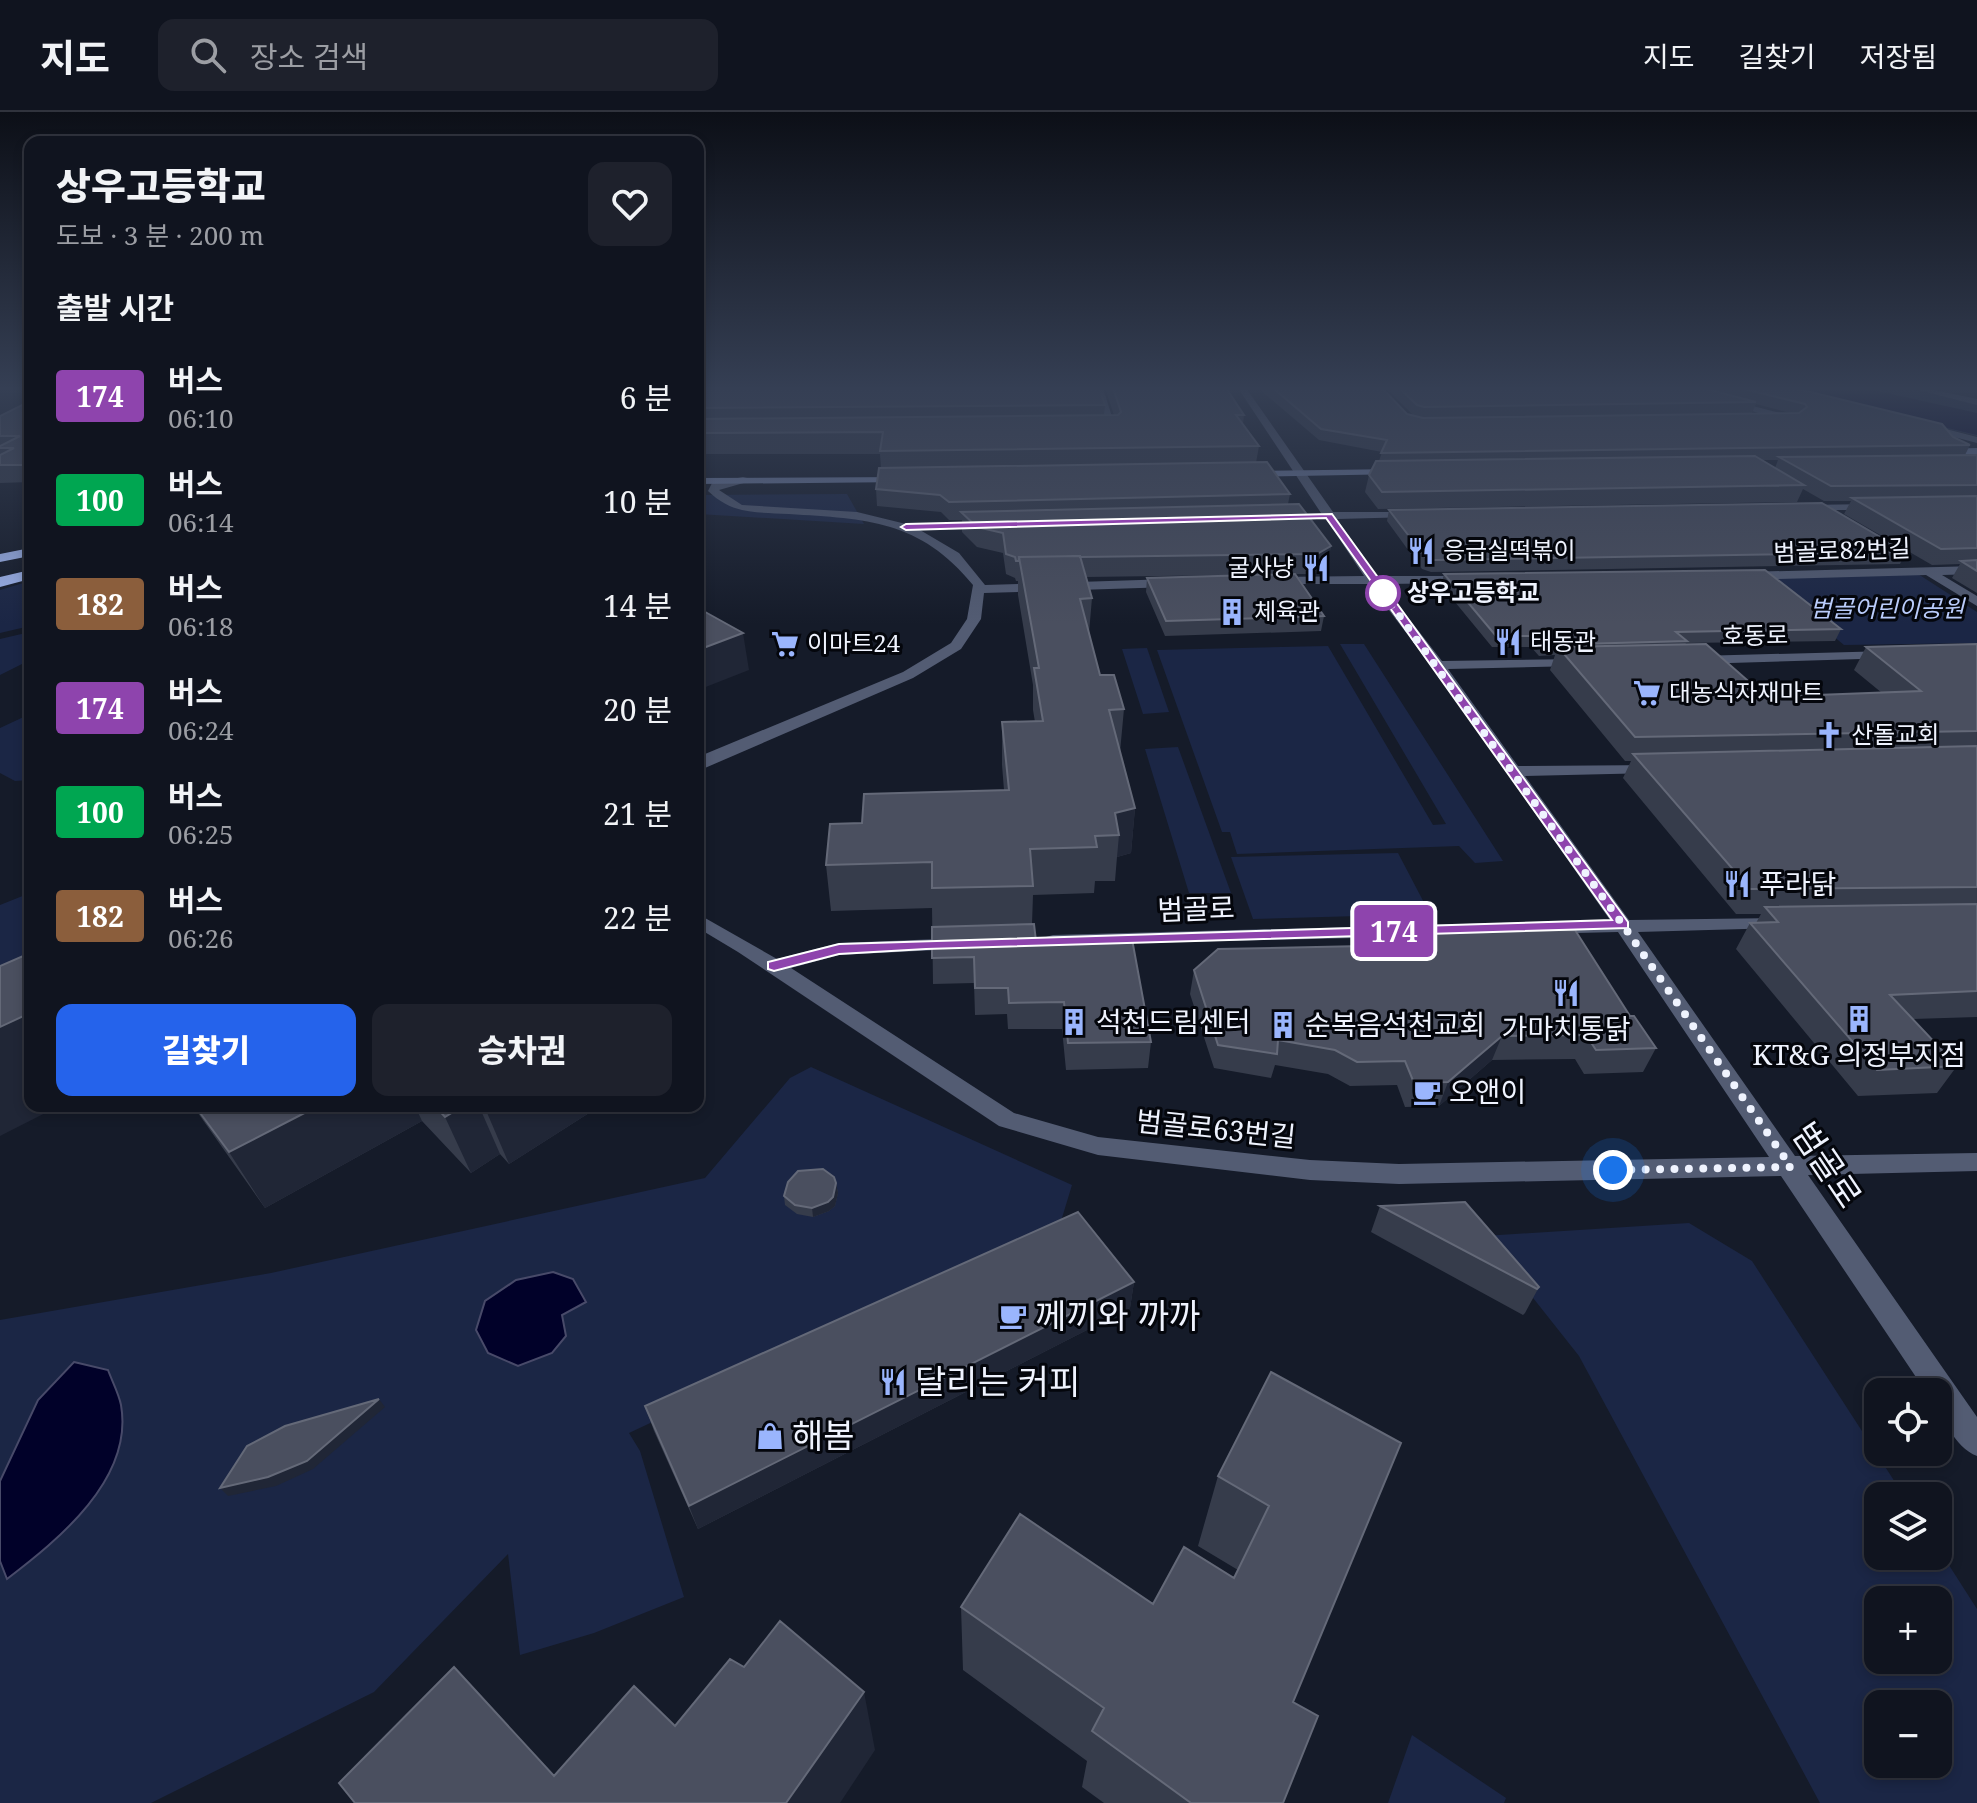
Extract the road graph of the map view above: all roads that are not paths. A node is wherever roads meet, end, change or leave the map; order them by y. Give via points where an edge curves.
1 (900, 467) edge
2 (1296, 467) junction
3 (704, 469) edge
4 (1408, 472) edge
5 (1229, 474) edge
6 (923, 479) edge
7 (743, 480) junction
8 (704, 481) edge
9 (1797, 495) edge
10 (1881, 507) edge
11 (1786, 508) edge
12 (1817, 508) junction
13 (1425, 514) edge
14 (1329, 516) junction
15 (1263, 517) edge
16 (1845, 523) edge
17 (999, 525) edge
18 (906, 527) junction
19 (24, 542) edge
20 (0, 544) edge
21 (24, 553) edge
22 (1899, 555) edge
23 (0, 558) edge
24 (24, 563) edge
25 (0, 568) edge
26 (1977, 570) edge
27 (1927, 571) junction
28 (24, 576) edge
29 (1729, 576) edge
30 (1478, 579) edge
31 (1373, 580) junction
32 (1259, 581) edge
33 (0, 582) edge
34 (1181, 583) edge
35 (979, 589) junction
36 (1977, 602) edge
37 (1912, 655) edge
38 (1681, 660) edge
39 (1586, 662) edge
40 (1438, 665) junction
41 (704, 762) edge
42 (1665, 768) edge
43 (1513, 771) junction
44 (1796, 922) edge
45 (704, 924) edge
46 (1623, 925) junction
47 (1038, 941) edge
48 (974, 943) edge
49 (774, 966) junction
50 (1977, 1162) edge
51 (1791, 1167) junction
52 (1977, 1442) edge

1 - 3 street
2 - 4 street
2 - 5 street
2 - 14 street, 범골로
6 - 7 street
7 - 8 street
7 - 18 street via 716,485 713,491 739,508 857,515
9 - 12 street
10 - 12 street
11 - 12 street
12 - 16 street
13 - 14 street
14 - 15 street
14 - 31 street, 범골로
17 - 18 street
18 - 35 street via 955,556
19 - 20 highway
21 - 23 highway
22 - 27 street
24 - 25 highway
26 - 27 street, 범골로82번길
27 - 29 street, 범골로82번길
27 - 36 street
28 - 33 highway
30 - 31 street
31 - 32 street
31 - 40 street, 범골로
34 - 35 street
35 - 41 street via 974,619 956,646 908,675
37 - 38 street, 호동로
39 - 40 street
40 - 43 street, 범골로
42 - 43 street
43 - 46 street, 범골로
44 - 46 street, 범골로
45 - 49 street, 범골로63번길
46 - 47 street, 범골로
46 - 51 street, 범골로
48 - 49 street via 839,949
49 - 51 street, 범골로63번길 via 1007,1120 1098,1146 1310,1170 1399,1174
50 - 51 street, 범골로63번길
51 - 52 street, 범골로

